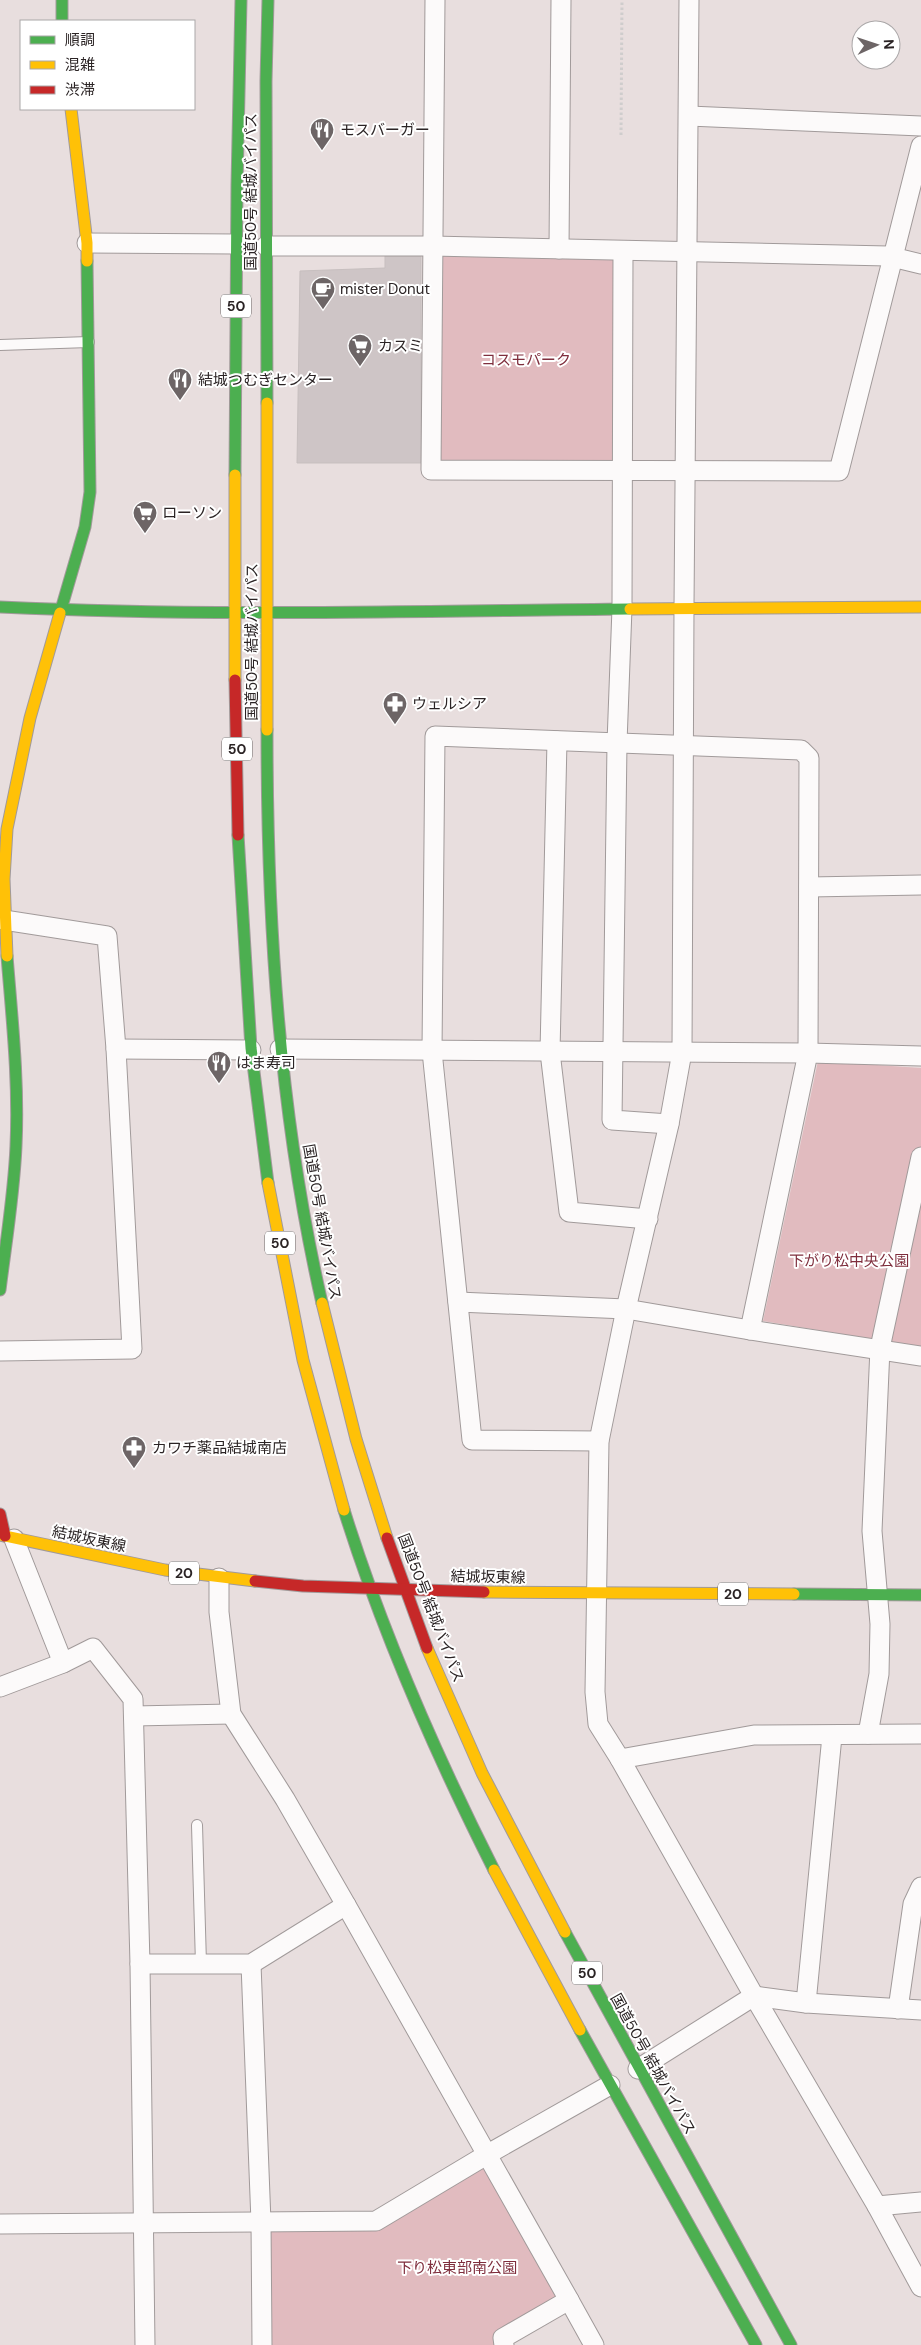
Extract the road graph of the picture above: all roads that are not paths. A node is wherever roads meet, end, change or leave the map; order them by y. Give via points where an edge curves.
1 (62, 0) edge
2 (241, 0) edge
3 (268, 0) edge
4 (435, 0) edge
5 (562, 0) edge
6 (689, 0) edge
7 (62, 20) edge
8 (71, 110) edge
9 (689, 116) junction
10 (921, 126) edge
11 (921, 146) edge
12 (87, 243) junction
13 (236, 244) junction
14 (266, 246) junction
15 (432, 246) junction
16 (559, 249) junction
17 (623, 250) junction
18 (687, 252) junction
19 (892, 257) junction
20 (921, 264) edge
21 (90, 342) junction
22 (0, 345) edge
23 (621, 471) junction
24 (686, 471) junction
25 (0, 607) edge
26 (684, 607) junction
27 (921, 607) edge
28 (622, 608) junction
29 (62, 610) junction
30 (234, 612) junction
31 (267, 612) junction
32 (557, 741) junction
33 (617, 743) junction
34 (683, 746) junction
35 (921, 885) edge
36 (809, 886) junction
37 (2, 920) edge
38 (116, 1049) junction
39 (280, 1049) junction
40 (251, 1050) junction
41 (432, 1051) junction
42 (550, 1052) junction
43 (615, 1052) junction
44 (682, 1052) junction
45 (808, 1053) junction
46 (921, 1056) edge
47 (669, 1124) junction
48 (921, 1157) edge
49 (648, 1219) junction
50 (0, 1290) edge
51 (458, 1302) junction
52 (626, 1309) junction
53 (750, 1330) junction
54 (880, 1348) junction
55 (0, 1351) edge
56 (921, 1356) edge
57 (599, 1441) junction
58 (0, 1514) edge
59 (6, 1537) edge
60 (219, 1578) junction
61 (370, 1590) junction
62 (405, 1590) junction
63 (597, 1593) junction
64 (921, 1595) edge
65 (877, 1596) junction
66 (63, 1663) junction
67 (0, 1687) edge
68 (231, 1714) junction
69 (134, 1716) junction
70 (868, 1734) junction
71 (921, 1734) edge
72 (832, 1736) junction
73 (620, 1759) junction
74 (197, 1825) dead end
75 (921, 1887) edge
76 (346, 1905) junction
77 (140, 1964) junction
78 (201, 1964) junction
79 (250, 1964) junction
80 (754, 1996) junction
81 (806, 2003) junction
82 (898, 2009) junction
83 (921, 2010) edge
84 (638, 2069) junction
85 (610, 2085) junction
86 (488, 2154) junction
87 (921, 2202) edge
88 (878, 2206) junction
89 (144, 2222) junction
90 (261, 2222) junction
91 (0, 2224) edge
92 (921, 2287) edge
93 (569, 2300) junction
94 (145, 2345) edge
95 (262, 2345) edge
96 (504, 2345) edge
97 (594, 2345) edge
98 (756, 2345) edge
99 (791, 2345) edge

1 - 7 main road
2 - 13 main road, 国道50号 結城バイパス / 50
3 - 14 main road, 国道50号 結城バイパス / 50
4 - 15 street
5 - 16 street
6 - 9 street
8 - 12 main road
9 - 10 street
9 - 18 street
11 - 19 street
12 - 13 street
12 - 21 main road
13 - 30 main road, 国道50号 結城バイパス / 50
14 - 15 street
14 - 31 main road, 国道50号 結城バイパス / 50
15 - 16 street
15 - 23 street via 431,470
16 - 17 street
17 - 18 street
17 - 23 street
18 - 19 street
18 - 24 street
19 - 20 street
19 - 24 street via 839,471
21 - 22 lane
21 - 29 main road via 90,492 85,527
23 - 24 street
23 - 28 street
24 - 26 street
25 - 29 main road
26 - 27 main road
26 - 28 main road
26 - 34 street
28 - 31 main road
28 - 33 street
29 - 30 main road
29 - 37 main road via 34,697 23,744 5,842
30 - 31 main road
30 - 40 main road, 国道50号 結城バイパス / 50 via 241,887
31 - 39 main road, 国道50号 結城バイパス / 50 via 269,858
32 - 33 street
32 - 41 street via 435,736
32 - 42 street
33 - 34 street
33 - 43 street
34 - 36 street via 801,750 810,758
34 - 44 street
35 - 36 street
36 - 45 street
37 - 38 street via 107,936
37 - 50 main road via 15,1061 17,1124
38 - 40 street
38 - 55 street via 132,1349
39 - 41 street
39 - 62 main road, 国道50号 結城バイパス / 50 via 297,1176 322,1307 359,1448
40 - 61 main road, 国道50号 結城バイパス / 50 via 268,1178 293,1314 327,1451
41 - 42 street
41 - 51 street
42 - 43 street
42 - 49 street via 569,1212
43 - 44 street
43 - 47 street via 612,1120
44 - 45 street
44 - 47 street
45 - 46 street
45 - 53 street
47 - 49 street
48 - 54 street
49 - 52 street
51 - 52 street
51 - 57 street via 472,1440
52 - 53 street
52 - 57 street
53 - 54 street
54 - 56 street
54 - 65 street via 872,1531
57 - 63 street
58 - 59 main road
59 - 60 main road, 結城坂東線 / 20
59 - 66 street
60 - 61 main road, 結城坂東線 / 20
60 - 68 street via 219,1612
61 - 62 main road, 結城坂東線 / 20
61 - 85 main road, 国道50号 結城バイパス / 50 via 430,1738 470,1822
62 - 63 main road, 結城坂東線 / 20
62 - 84 main road, 国道50号 結城バイパス / 50 via 422,1637 509,1827
63 - 65 main road, 結城坂東線 / 20
63 - 73 street via 595,1692 598,1724
64 - 65 main road, 結城坂東線 / 20
65 - 70 street via 879,1674
66 - 67 street
66 - 69 street via 93,1648 133,1699
68 - 69 street
68 - 76 street
69 - 77 street
70 - 71 street
70 - 72 street
72 - 73 street via 754,1735
72 - 81 street
73 - 80 street
74 - 78 lane
75 - 82 street via 913,1904
76 - 79 street
76 - 86 street
77 - 78 street
77 - 89 street
78 - 79 street
79 - 90 street
80 - 81 street
80 - 84 street
80 - 88 street
81 - 82 street
82 - 83 street
84 - 99 main road, 国道50号 結城バイパス / 50
85 - 86 street
85 - 98 main road, 国道50号 結城バイパス / 50
86 - 90 street via 376,2221
86 - 93 street
87 - 88 street
88 - 92 street
89 - 90 street
89 - 91 street
89 - 94 street
90 - 95 street
93 - 96 street via 504,2338
93 - 97 street

